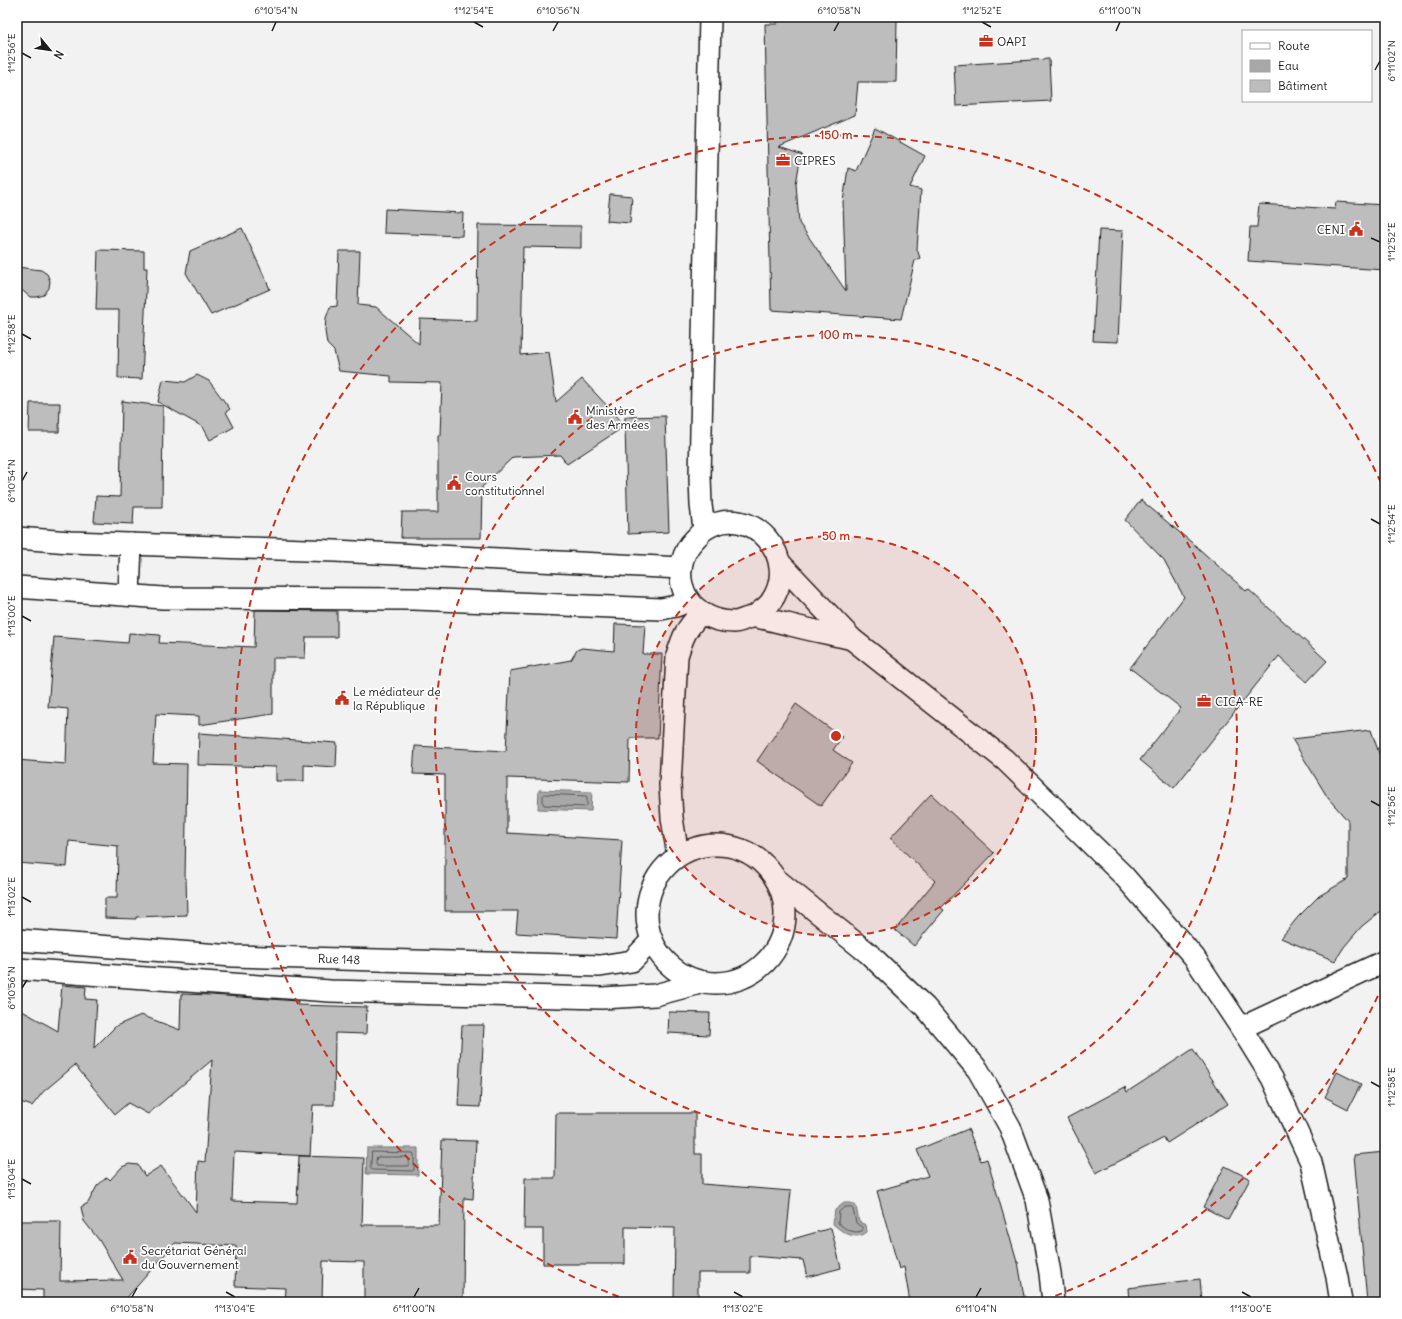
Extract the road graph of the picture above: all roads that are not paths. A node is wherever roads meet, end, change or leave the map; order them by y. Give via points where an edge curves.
1 (710, 17) edge
2 (704, 530) junction
3 (17, 538) edge
4 (131, 544) junction
5 (780, 563) junction
6 (681, 568) junction
7 (17, 587) edge
8 (129, 596) junction
9 (695, 607) junction
10 (754, 617) junction
11 (852, 639) junction
12 (678, 856) junction
13 (776, 879) junction
14 (17, 940) edge
15 (652, 940) junction
16 (107, 947) junction
17 (1385, 961) edge
18 (17, 969) edge
19 (106, 975) junction
20 (704, 982) junction
21 (1241, 1028) junction
22 (1053, 1302) edge
23 (1340, 1302) edge

1 - 2 street via 700,477
2 - 5 street via 719,523 735,522 751,526 765,535 775,548
2 - 6 street via 688,546
3 - 4 street
4 - 6 street
4 - 8 street
5 - 10 street via 779,585 770,603
5 - 11 street
6 - 9 street via 682,585
7 - 8 street
8 - 9 street via 414,599 661,609 676,606
9 - 10 street via 718,620 736,622
9 - 12 street via 692,622 682,638 677,656 670,785
10 - 11 street
11 - 21 street via 1006,760 1123,876 1194,957
12 - 13 street via 713,845 732,847 749,853
12 - 15 street via 664,869 654,885 648,903 647,922
13 - 20 street via 783,897 785,917 781,936 772,954 759,968 742,978 724,983
13 - 22 street via 868,953 925,1007 978,1070 1010,1127 1037,1200
14 - 16 street, Rue 148
15 - 16 street, Rue 148 via 632,961 600,966 233,956
15 - 20 street via 664,960 682,974
16 - 19 street
17 - 21 street
18 - 19 street
19 - 20 street via 330,991 602,998 655,995
21 - 23 street via 1272,1078 1311,1162 1337,1277

